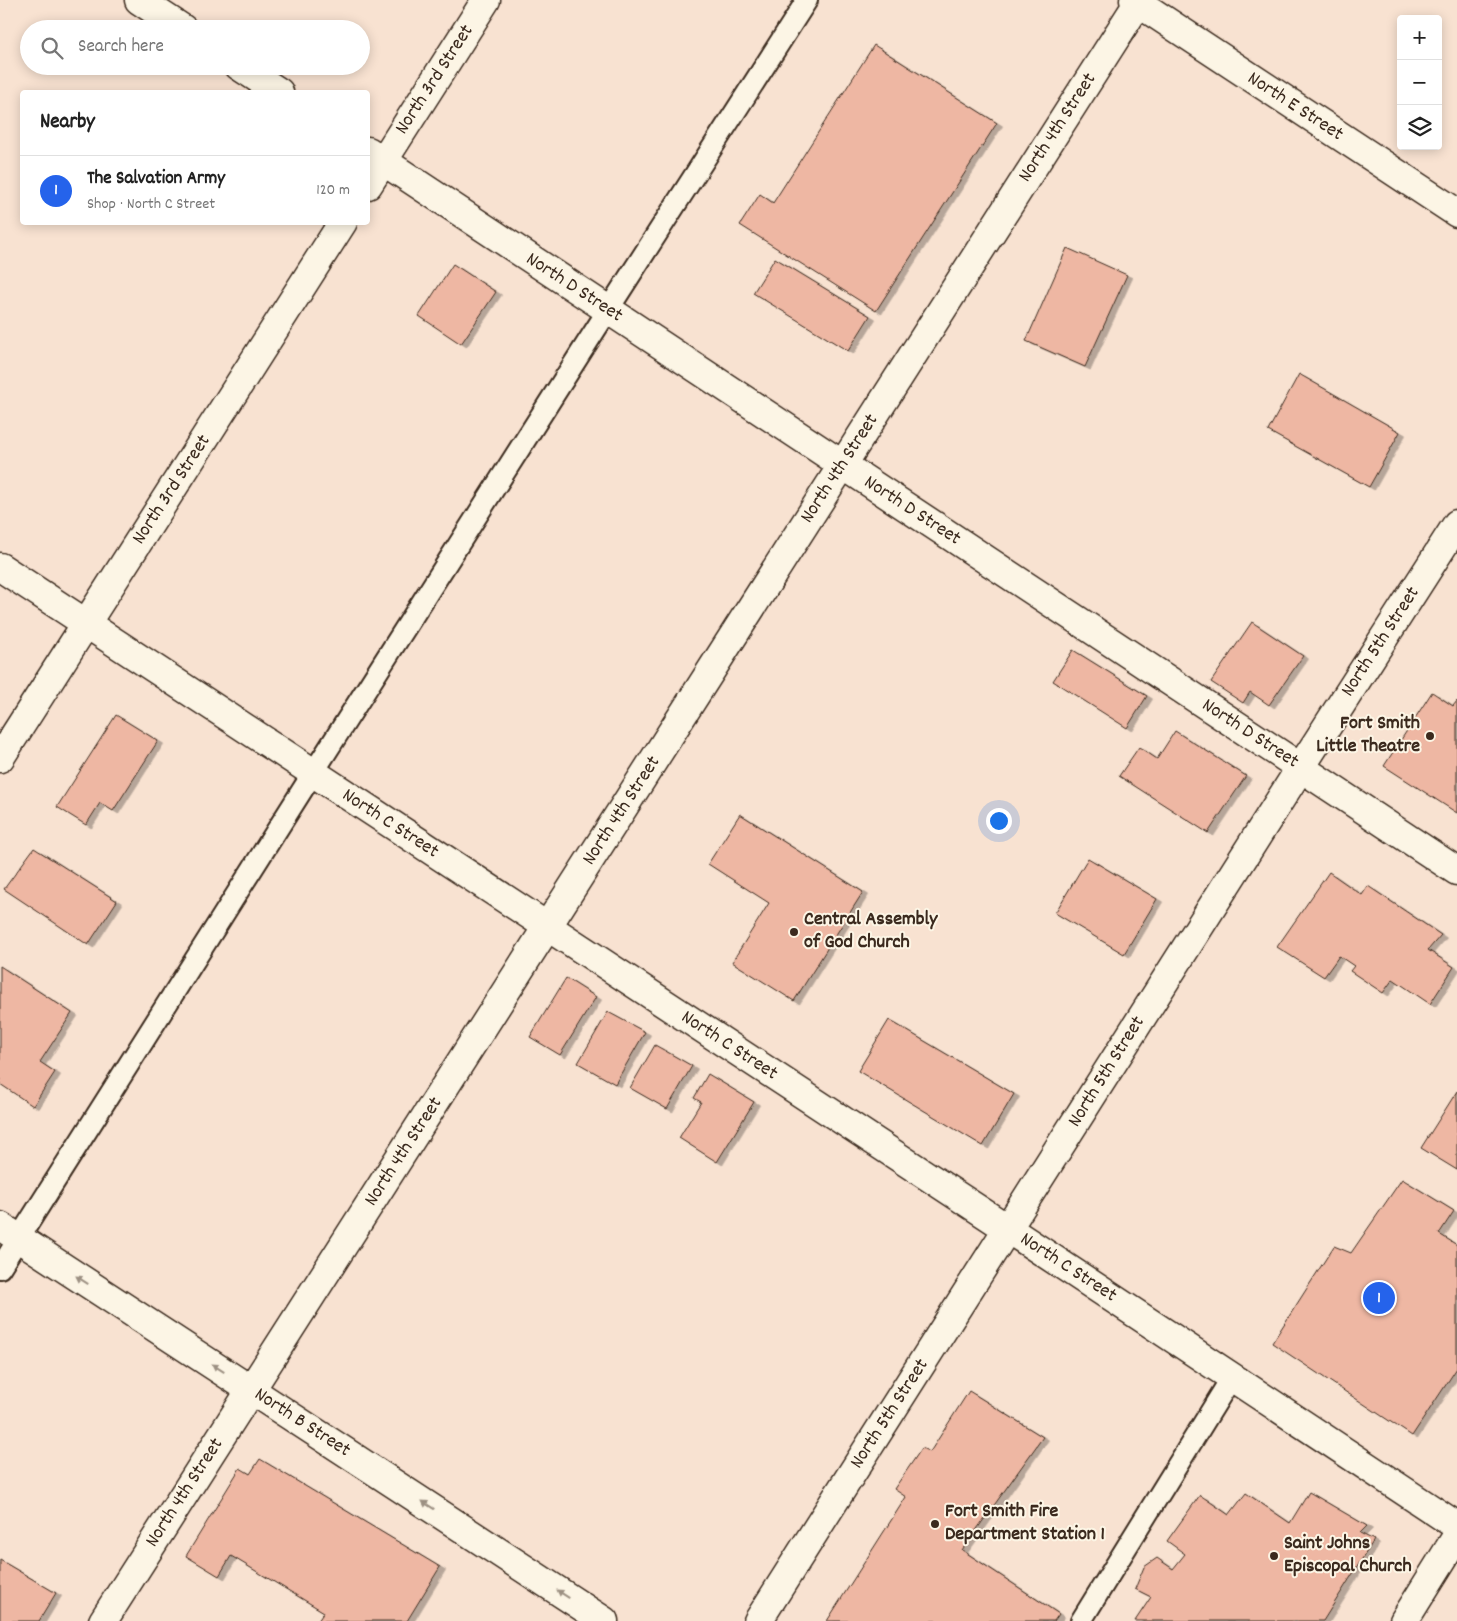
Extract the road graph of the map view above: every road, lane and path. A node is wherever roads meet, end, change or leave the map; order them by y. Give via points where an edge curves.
1 (139, 0) edge
2 (486, 0) edge
3 (807, 0) edge
4 (1138, 1) edge
5 (169, 20) edge
6 (253, 75) edge
7 (276, 90) edge
8 (375, 156) edge
9 (370, 176) edge
10 (1457, 213) edge
11 (341, 225) edge
12 (608, 310) junction
13 (843, 465) junction
14 (1457, 524) edge
15 (0, 567) edge
16 (86, 624) junction
17 (0, 758) edge
18 (1301, 767) junction
19 (313, 773) junction
20 (1457, 871) edge
21 (547, 927) junction
22 (1008, 1229) junction
23 (10, 1232) edge
24 (0, 1268) edge
25 (1232, 1377) junction
26 (252, 1390) junction
27 (1457, 1526) edge
28 (1457, 1536) edge
29 (103, 1621) edge
30 (604, 1621) edge
31 (758, 1621) edge
32 (1081, 1621) edge
33 (1404, 1621) edge

1 - 5 street
2 - 8 street, North 3rd Street
3 - 12 lane
4 - 10 street, North E Street
4 - 13 street, North 4th Street
6 - 7 street
8 - 9 street, North 3rd Street
8 - 12 street, North D Street
11 - 16 street, North 3rd Street
12 - 13 street, North D Street
12 - 19 lane
13 - 18 street, North D Street
13 - 21 street, North 4th Street
14 - 18 street, North 5th Street
15 - 16 street, North C Street
16 - 17 street, North 3rd Street
16 - 19 street, North C Street
18 - 20 street, North D Street
18 - 22 street, North 5th Street
19 - 21 street, North C Street
19 - 23 lane
21 - 22 street, North C Street
21 - 26 street, North 4th Street
22 - 25 street, North C Street
22 - 31 street, North 5th Street
23 - 24 lane
26 -> 23 street, North B Street
25 - 27 street, North C Street
25 - 32 lane
26 - 29 street, North 4th Street
30 -> 26 street, North B Street
28 - 33 street

